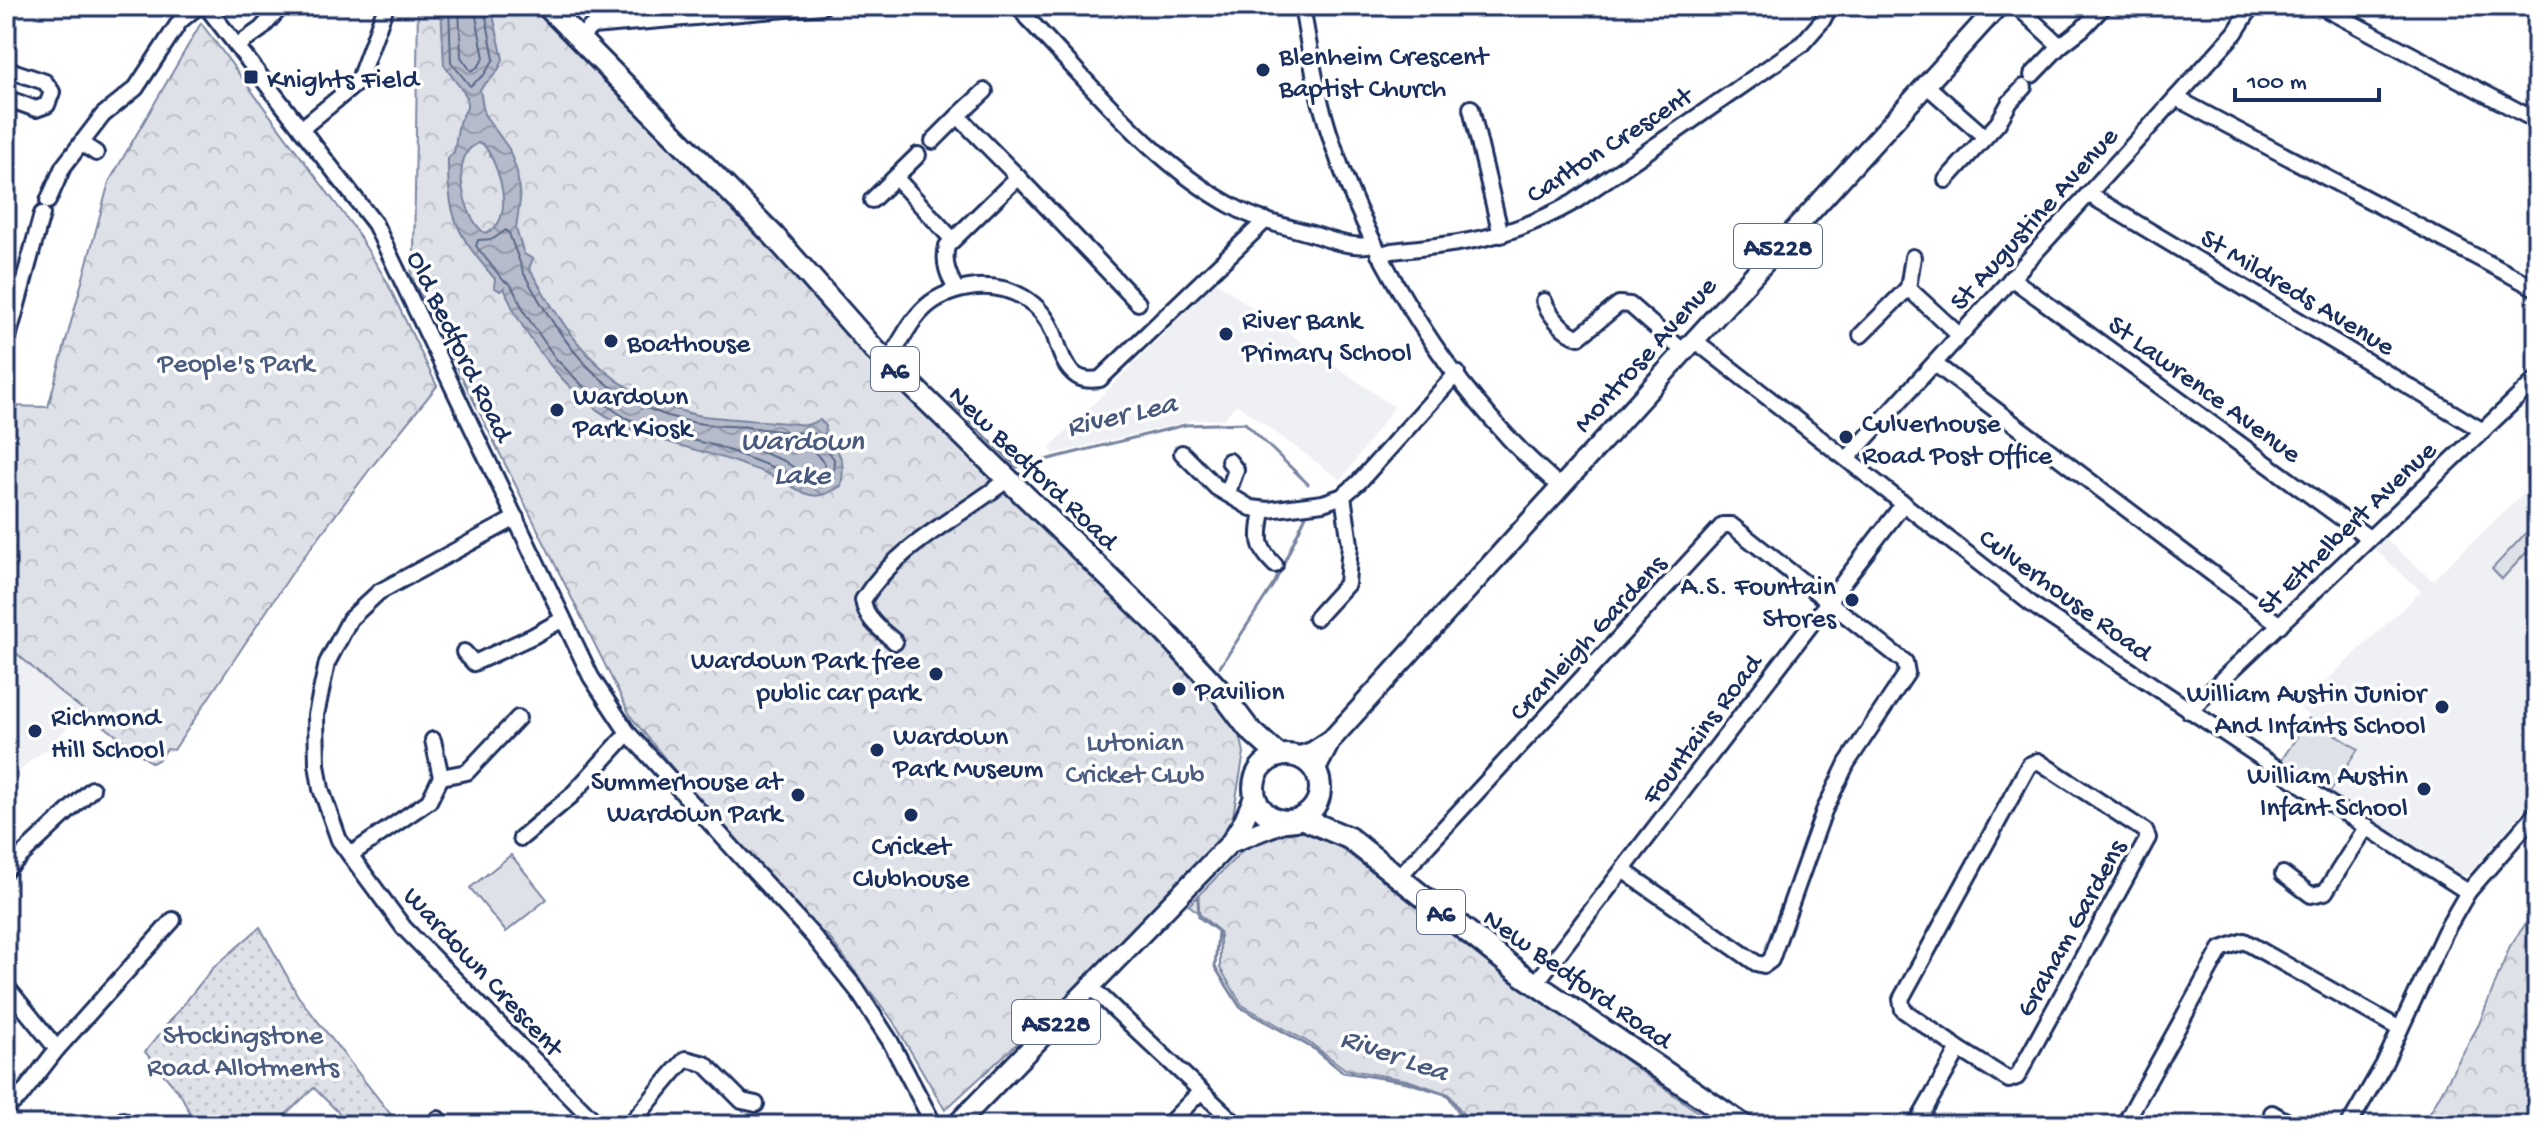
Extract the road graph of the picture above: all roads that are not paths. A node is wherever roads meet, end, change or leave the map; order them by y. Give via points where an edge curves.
1 (198, 6) edge
2 (206, 6) edge
3 (386, 6) edge
4 (547, 6) edge
5 (823, 6) edge
6 (1019, 6) edge
7 (1302, 6) edge
8 (1830, 6) edge
9 (1998, 6) edge
10 (2017, 6) edge
11 (2104, 6) edge
12 (2252, 6) edge
13 (2320, 6) edge
14 (277, 8) edge
15 (679, 12) edge
16 (578, 39) junction
17 (237, 46) junction
18 (2060, 46) junction
19 (6, 69) edge
20 (1926, 85) junction
21 (985, 91) dead end
22 (6, 98) edge
23 (2176, 98) junction
24 (1471, 108) dead end
25 (958, 116) junction
26 (2537, 121) edge
27 (301, 129) junction
28 (1985, 137) junction
29 (933, 141) dead end
30 (81, 143) junction
31 (96, 153) dead end
32 (918, 155) dead end
33 (1018, 177) junction
34 (896, 178) junction
35 (1946, 180) dead end
36 (2088, 194) junction
37 (872, 200) dead end
38 (1266, 220) junction
39 (1501, 235) junction
40 (952, 239) junction
41 (1377, 249) junction
42 (1913, 257) dead end
43 (2011, 278) junction
44 (1908, 288) junction
45 (956, 289) junction
46 (2537, 289) edge
47 (1544, 301) dead end
48 (1138, 303) dead end
49 (1861, 335) dead end
50 (1959, 335) junction
51 (6, 345) edge
52 (1688, 345) junction
53 (888, 362) junction
54 (1935, 364) junction
55 (1457, 373) junction
56 (2537, 379) edge
57 (2483, 431) junction
58 (1182, 453) dead end
59 (1847, 459) junction
60 (1229, 461) dead end
61 (1008, 479) junction
62 (1560, 487) junction
63 (1228, 492) junction
64 (1343, 496) junction
65 (1904, 503) junction
66 (1263, 510) junction
67 (516, 518) junction
68 (2369, 538) junction
69 (1275, 565) dead end
70 (1829, 601) junction
71 (1316, 618) dead end
72 (563, 619) junction
73 (2280, 625) junction
74 (895, 642) dead end
75 (464, 652) dead end
76 (2189, 711) junction
77 (518, 718) dead end
78 (1248, 728) junction
79 (628, 733) junction
80 (433, 740) dead end
81 (1331, 740) junction
82 (1288, 756) junction
83 (441, 777) junction
84 (1317, 779) junction
85 (1255, 786) junction
86 (92, 789) dead end
87 (2537, 812) edge
88 (1294, 819) junction
89 (2367, 826) junction
90 (521, 838) dead end
91 (1349, 838) junction
92 (1230, 843) junction
93 (350, 855) junction
94 (6, 870) edge
95 (1624, 871) junction
96 (2283, 874) dead end
97 (1397, 879) junction
98 (2468, 892) junction
99 (173, 920) dead end
100 (1535, 984) junction
101 (6, 986) edge
102 (1091, 987) junction
103 (2400, 1029) junction
104 (57, 1049) junction
105 (1959, 1049) junction
106 (1201, 1091) junction
107 (756, 1104) dead end
108 (6, 1108) edge
109 (2272, 1113) dead end
110 (431, 1125) edge
111 (444, 1125) edge
112 (598, 1125) edge
113 (629, 1125) edge
114 (934, 1125) edge
115 (956, 1125) edge
116 (1168, 1125) edge
117 (1237, 1125) edge
118 (1743, 1125) edge
119 (1916, 1125) edge
120 (2124, 1125) edge
121 (2293, 1125) edge
122 (2349, 1125) edge

1 - 30 street via 180,21 136,88 103,115
2 - 17 street, Old Bedford Road
3 - 27 street via 358,82
4 - 16 highway, New Bedford Road / A6
5 - 15 street
6 - 38 street, Carlton Crescent via 1157,151 1217,197
7 - 41 street via 1321,106
8 - 39 street, Carlton Crescent via 1801,45 1574,202
9 - 20 main road, Montrose Avenue / A5228
10 - 18 street
11 - 18 street
12 - 23 street, St Augustine Avenue via 2235,33
13 - 26 street
14 - 17 street
15 - 16 street via 592,26
16 - 53 highway, New Bedford Road / A6 via 774,236
17 - 27 street, Old Bedford Road
18 - 28 street
19 - 22 street via 45,82 52,92 47,105 36,109
20 - 28 street
20 - 52 main road, Montrose Avenue / A5228
21 - 25 street
23 - 36 street, St Augustine Avenue
23 - 46 street
24 - 39 street
25 - 29 street
25 - 33 street
27 - 67 street, Old Bedford Road via 375,224
28 - 35 street
30 - 31 street
30 - 51 street via 63,167 45,208
32 - 34 street
33 - 40 street
33 - 48 street
34 - 37 street
34 - 40 street
36 - 43 street, St Augustine Avenue
36 - 57 street, St Mildreds Avenue
38 - 41 street, Carlton Crescent
38 - 45 street via 1100,379 1077,377 1066,366 1052,329 1022,295 1005,288
39 - 41 street, Carlton Crescent
40 - 45 street via 944,257
41 - 55 street via 1419,322
42 - 44 street
43 - 50 street, St Augustine Avenue
43 - 68 street, St Lawrence Avenue
44 - 49 street
44 - 50 street
45 - 53 street via 918,312
47 - 52 street, Culverhouse Road via 1573,337 1619,304 1630,305
50 - 54 street, St Augustine Avenue
52 - 59 street, Culverhouse Road
52 - 62 main road, Montrose Avenue / A5228
53 - 61 highway, New Bedford Road / A6
54 - 59 street, St Augustine Avenue
54 - 73 street
55 - 62 street via 1508,438
55 - 64 street
56 - 57 street, St Ethelbert Avenue
57 - 68 street, St Ethelbert Avenue
58 - 63 street via 1217,488
59 - 65 street, Culverhouse Road
60 - 63 street via 1236,470
61 - 74 street via 913,546 875,580 863,600 864,612
61 - 78 highway, New Bedford Road / A6 via 1162,629
62 - 81 main road, Montrose Avenue / A5228
63 - 66 street via 1240,510
64 - 66 street
64 - 71 street via 1350,544 1347,584
65 - 70 street, Fountains Road
65 - 76 street, Culverhouse Road via 2034,606
66 - 69 street via 1260,546
67 - 72 street, Old Bedford Road
67 - 93 street, Wardown Crescent via 379,592 350,619 327,663 316,715 317,764 326,807
68 - 73 street, St Ethelbert Avenue
70 - 95 street, Fountains Road
70 - 95 street via 1905,662 1907,673 1847,763 1771,960 1756,963
70 - 97 street, Cranleigh Gardens via 1731,525 1723,525
72 - 75 street via 474,663
72 - 79 street, Old Bedford Road via 604,699
73 - 76 street, St Ethelbert Avenue
76 - 89 street, Culverhouse Road
77 - 83 street via 467,772
78 - 82 highway, New Bedford Road / A6
78 - 85 highway, New Bedford Road / A6
79 - 90 street via 571,796
79 - 114 street, Old Bedford Road via 857,990
80 - 83 street
81 - 82 main road, Montrose Avenue / A5228 via 1312,752
81 - 84 main road, Montrose Avenue / A5228
82 - 84 highway
82 - 85 highway via 1261,768
83 - 93 street via 429,801
84 - 88 highway via 1315,805
84 - 91 highway, New Bedford Road / A6 via 1325,803
85 - 88 highway via 1266,813
85 - 92 main road, A5228
86 - 94 street
87 - 98 street
88 - 91 highway, New Bedford Road / A6
88 - 92 main road, A5228
89 - 96 street via 2325,892 2311,895
89 - 98 street, Culverhouse Road
91 - 97 highway, New Bedford Road / A6
92 - 102 main road, A5228
93 - 112 street, Wardown Crescent via 404,928
95 - 100 street, Fountains Road
97 - 100 highway, New Bedford Road / A6
98 - 103 street
99 - 104 street
100 - 118 highway, New Bedford Road / A6
101 - 104 street
102 - 106 street
102 - 115 main road, A5228
103 - 120 street via 2244,941 2221,949
103 - 122 street
104 - 108 street
105 - 105 street, Graham Gardens via 1903,1010 1901,999 2029,765 2038,761 2145,831 2148,838 2017,1077 2009,1080
105 - 119 street
106 - 116 street
106 - 117 street
107 - 113 street via 742,1101 705,1064 686,1059
109 - 121 street
110 - 111 street via 438,1119

